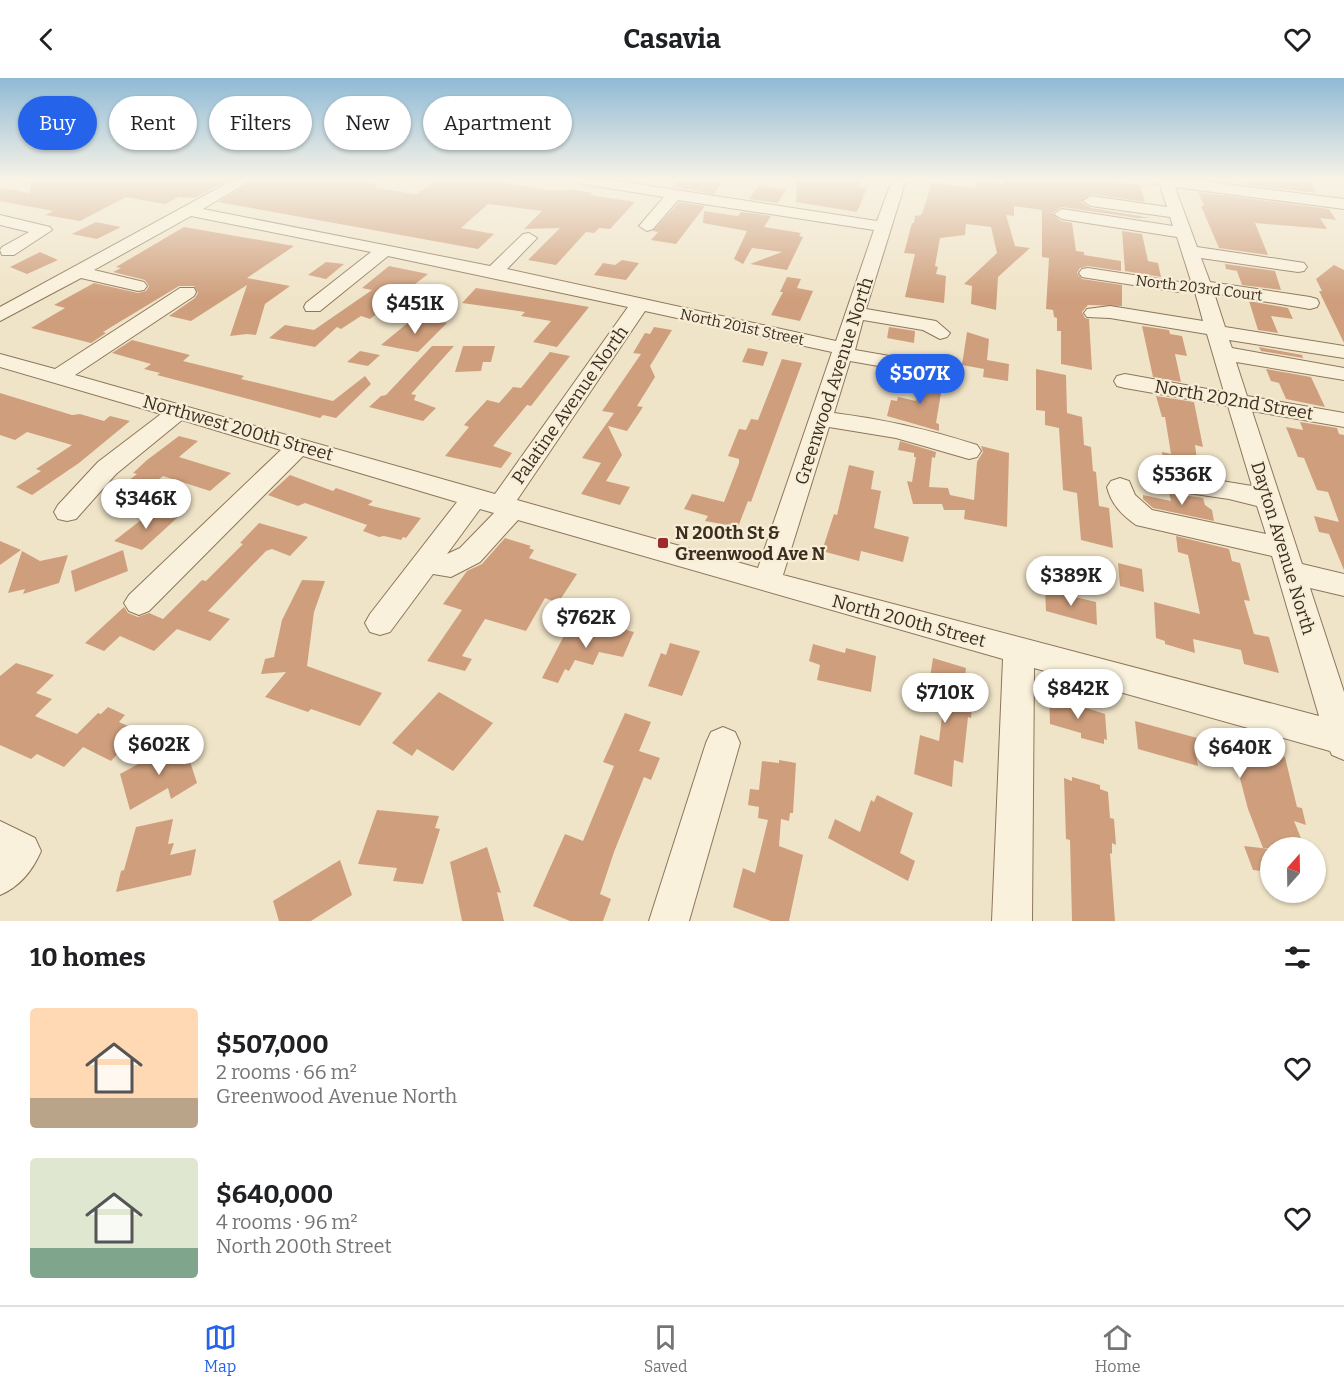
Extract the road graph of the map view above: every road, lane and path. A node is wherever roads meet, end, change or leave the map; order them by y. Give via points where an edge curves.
1 (175, 219) edge
2 (232, 219) edge
3 (653, 219) edge
4 (834, 219) edge
5 (886, 219) edge
6 (1098, 219) edge
7 (1144, 219) edge
8 (1181, 219) edge
9 (0, 220) edge
10 (647, 226) dead end
11 (884, 227) junction
12 (1184, 232) junction
13 (529, 238) dead end
14 (385, 250) junction
15 (9, 251) dead end
16 (1298, 267) dead end
17 (79, 272) junction
18 (494, 272) junction
19 (1088, 273) dead end
20 (138, 286) dead end
21 (1202, 286) junction
22 (188, 292) dead end
23 (1310, 303) dead end
24 (639, 305) junction
25 (313, 307) dead end
26 (856, 313) junction
27 (1094, 313) dead end
28 (0, 315) edge
29 (940, 333) dead end
30 (1218, 338) junction
31 (844, 351) junction
32 (1344, 352) edge
33 (0, 360) edge
34 (941, 371) dead end
35 (1344, 374) edge
36 (58, 377) junction
37 (1125, 381) dead end
38 (1237, 400) junction
39 (179, 411) junction
40 (824, 413) junction
41 (1344, 420) edge
42 (299, 446) junction
43 (969, 451) dead end
44 (1161, 480) dead end
45 (1120, 487) dead end
46 (1267, 499) junction
47 (497, 503) junction
48 (67, 512) dead end
49 (1286, 560) junction
50 (427, 562) junction
51 (767, 582) junction
52 (1344, 585) edge
53 (139, 603) dead end
54 (381, 623) dead end
55 (1019, 651) junction
56 (1343, 741) edge
57 (723, 743) dead end
58 (669, 921) edge
59 (1012, 921) edge

1 - 17 street
2 - 14 street, North 201st Street
3 - 10 street
4 - 11 street
5 - 11 street, Greenwood Avenue North
6 - 12 street
7 - 12 street
8 - 12 street, Dayton Avenue North
9 - 15 street via 44,230
11 - 26 street, Greenwood Avenue North
12 - 16 street
12 - 21 street, Dayton Avenue North
13 - 18 street
14 - 18 street, North 201st Street
14 - 25 street
17 - 20 street
17 - 28 street
18 - 24 street, North 201st Street
19 - 21 street, North 203rd Court via 1179,287
21 - 23 street, North 203rd Court
21 - 30 street, Dayton Avenue North
22 - 36 street
24 - 31 street, North 201st Street
24 - 47 street, Palatine Avenue North
26 - 29 street via 929,325
26 - 31 street, Greenwood Avenue North
27 - 30 street via 1110,312
30 - 32 street
30 - 35 street
30 - 38 street, Dayton Avenue North
31 - 34 street, North 201st Street
31 - 40 street, Greenwood Avenue North
33 - 36 street, Northwest 200th Street
36 - 39 street, Northwest 200th Street
37 - 38 street, North 202nd Street
38 - 41 street, North 202nd Street
38 - 46 street, Dayton Avenue North
39 - 42 street, Northwest 200th Street
39 - 48 street via 107,468
40 - 43 street
40 - 51 street, Greenwood Avenue North
42 - 47 street, Northwest 200th Street
42 - 53 street
44 - 46 street
45 - 49 street via 1121,495 1145,518
46 - 49 street, Dayton Avenue North
47 - 50 street, Palatine Avenue North
47 - 50 street via 470,555 451,566
47 - 51 street, North 200th Street
49 - 52 street
49 - 56 street, Dayton Avenue North
50 - 54 street, Palatine Avenue North
51 - 55 street, North 200th Street
55 - 56 street, North 200th Street
55 - 59 street
57 - 58 street

